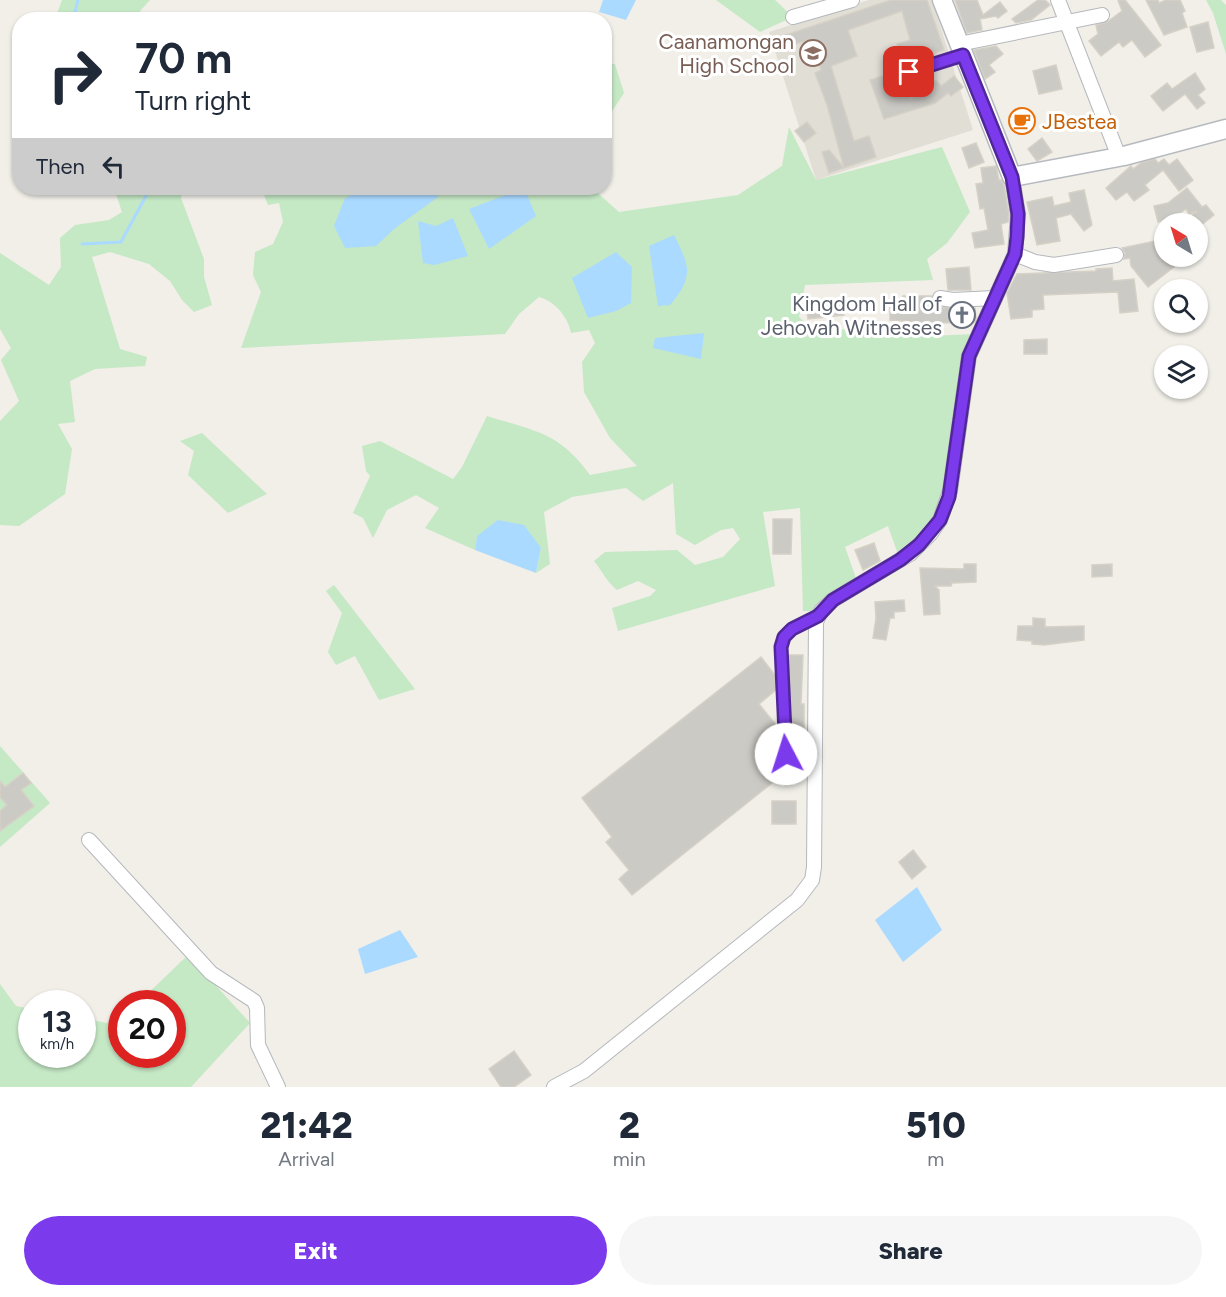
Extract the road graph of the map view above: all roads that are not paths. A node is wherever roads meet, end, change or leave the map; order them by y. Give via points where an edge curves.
1 (852, 0) edge
2 (942, 0) edge
3 (1058, 0) edge
4 (1102, 15) dead end
5 (794, 17) dead end
6 (1066, 22) junction
7 (961, 50) junction
8 (909, 72) dead end
9 (1226, 129) edge
10 (1119, 157) junction
11 (1012, 177) junction
12 (1015, 254) junction
13 (1116, 255) dead end
14 (940, 298) dead end
15 (995, 298) junction
16 (818, 616) junction
17 (786, 754) dead end
18 (89, 840) dead end
19 (278, 1087) edge
20 (554, 1087) edge

1 - 5 street
2 - 7 street
3 - 6 street
4 - 6 street
6 - 7 street
6 - 10 street
7 - 8 lane
7 - 11 street
9 - 10 street
10 - 11 street
11 - 12 street via 1018,214
12 - 13 street via 1054,264
12 - 15 street
14 - 15 street
15 - 16 street via 969,356 950,491 940,520 910,554 833,600
16 - 17 lane via 792,629 781,647
16 - 20 street via 812,880 797,900 584,1071
18 - 19 street via 211,973 254,1001 258,1045

